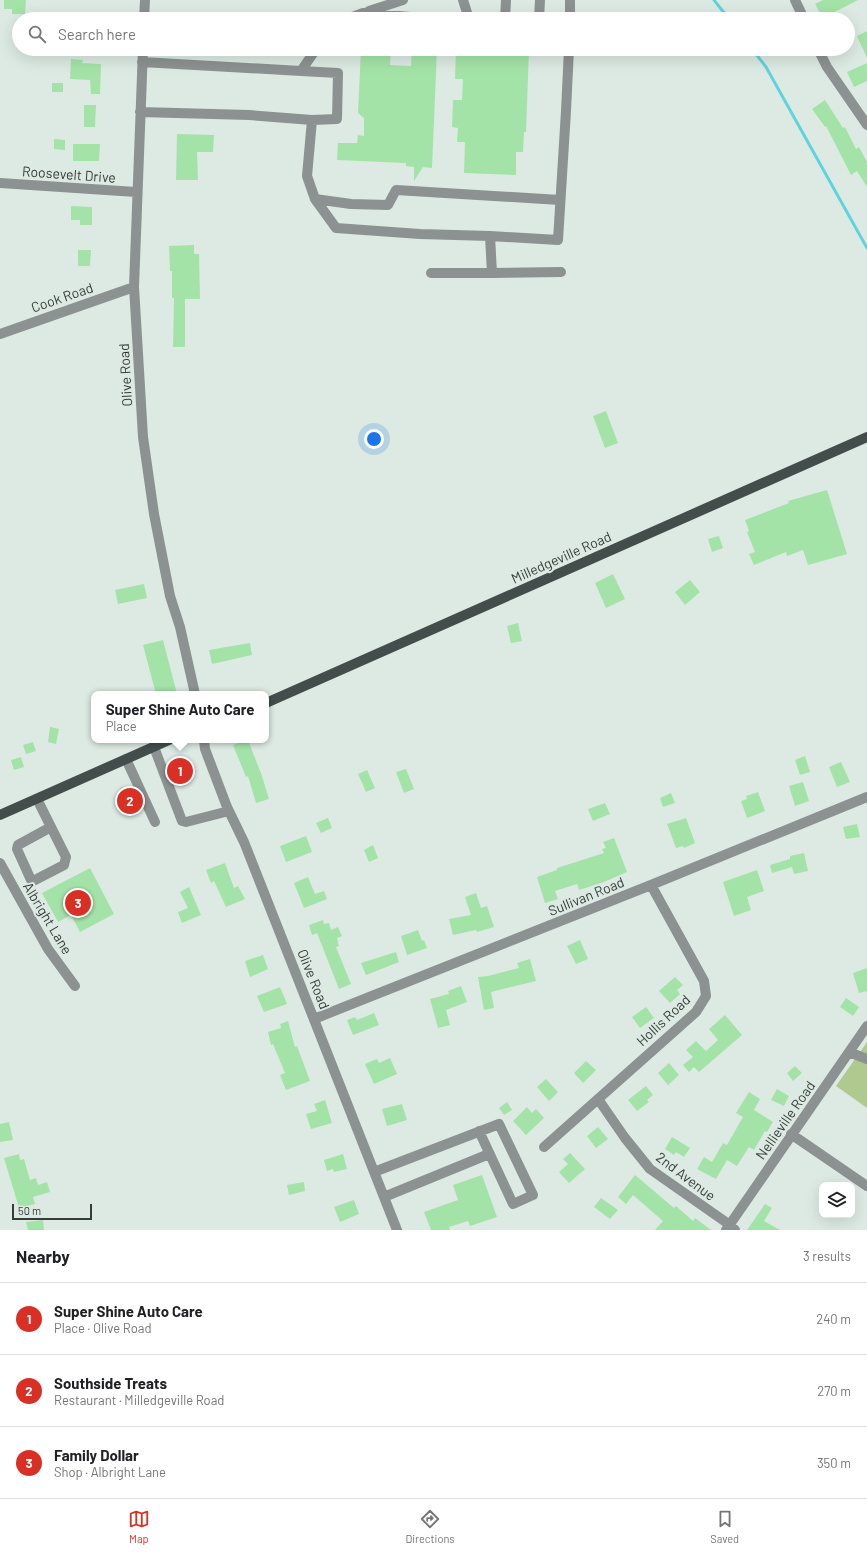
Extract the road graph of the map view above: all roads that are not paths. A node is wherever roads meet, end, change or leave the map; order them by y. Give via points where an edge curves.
1 (145, 0) edge
2 (403, 0) edge
3 (463, 0) edge
4 (506, 0) edge
5 (540, 0) edge
6 (570, 0) edge
7 (794, 0) edge
8 (144, 12) edge
9 (366, 12) edge
10 (467, 12) edge
11 (506, 12) edge
12 (539, 12) edge
13 (570, 12) edge
14 (800, 12) edge
15 (142, 56) edge
16 (311, 56) edge
17 (568, 56) edge
18 (822, 56) edge
19 (142, 62) junction
20 (301, 71) junction
21 (140, 112) junction
22 (312, 120) junction
23 (867, 125) edge
24 (0, 183) edge
25 (136, 192) junction
26 (315, 199) junction
27 (560, 200) junction
28 (490, 236) junction
29 (561, 272) dead end
30 (431, 273) dead end
31 (492, 274) junction
32 (134, 286) junction
33 (0, 334) edge
34 (867, 437) edge
35 (195, 691) edge
36 (269, 703) edge
37 (163, 743) edge
38 (204, 743) edge
39 (154, 747) junction
40 (126, 759) junction
41 (867, 797) edge
42 (37, 799) junction
43 (230, 811) junction
44 (0, 815) edge
45 (155, 822) dead end
46 (51, 828) junction
47 (0, 863) edge
48 (652, 885) junction
49 (75, 986) dead end
50 (314, 1019) junction
51 (867, 1026) edge
52 (849, 1052) junction
53 (867, 1059) edge
54 (598, 1099) junction
55 (479, 1131) junction
56 (791, 1134) junction
57 (544, 1147) dead end
58 (489, 1154) junction
59 (374, 1172) junction
60 (867, 1186) edge
61 (384, 1197) junction
62 (730, 1228) edge
63 (397, 1230) edge

1 - 8 street
2 - 9 street
3 - 10 street
4 - 11 street
5 - 12 street
6 - 13 street
7 - 14 street
15 - 19 street, Olive Road
16 - 20 street
17 - 27 street
18 - 23 street
19 - 20 street
19 - 21 street, Olive Road
20 - 22 street via 338,74 337,119
21 - 22 street via 249,115
21 - 25 street, Olive Road
22 - 26 street via 306,176
24 - 25 street, Roosevelt Drive
25 - 32 street, Olive Road
26 - 27 street via 351,204 388,205 396,190
26 - 28 street via 336,228
27 - 28 street via 558,240
28 - 31 street
29 - 31 street
30 - 31 street
32 - 33 street, Cook Road
32 - 35 street, Olive Road via 143,437 153,506 170,596
34 - 36 main road, Milledgeville Road
37 - 39 main road
38 - 43 street, Olive Road
39 - 40 main road
39 - 43 street via 182,821
40 - 42 main road
40 - 45 street
41 - 48 street, Sullivan Road
42 - 44 main road
42 - 46 street
43 - 50 street, Olive Road
46 - 46 street via 66,861 64,865 32,880 17,849 18,845
47 - 49 street, Albright Lane via 48,949
48 - 50 street, Sullivan Road
48 - 54 street, Hollis Road via 704,981 706,996 696,1012
50 - 59 street, Olive Road
51 - 52 street, Nellieville Road
52 - 53 street
52 - 56 street, Nellieville Road
54 - 57 street, Hollis Road
54 - 62 street, 2nd Avenue via 650,1170
55 - 58 street
55 - 58 street via 499,1124 533,1195 513,1204
55 - 59 street
56 - 60 street
56 - 62 street, Nellieville Road
58 - 61 street
59 - 61 street, Olive Road
61 - 63 street, Olive Road

